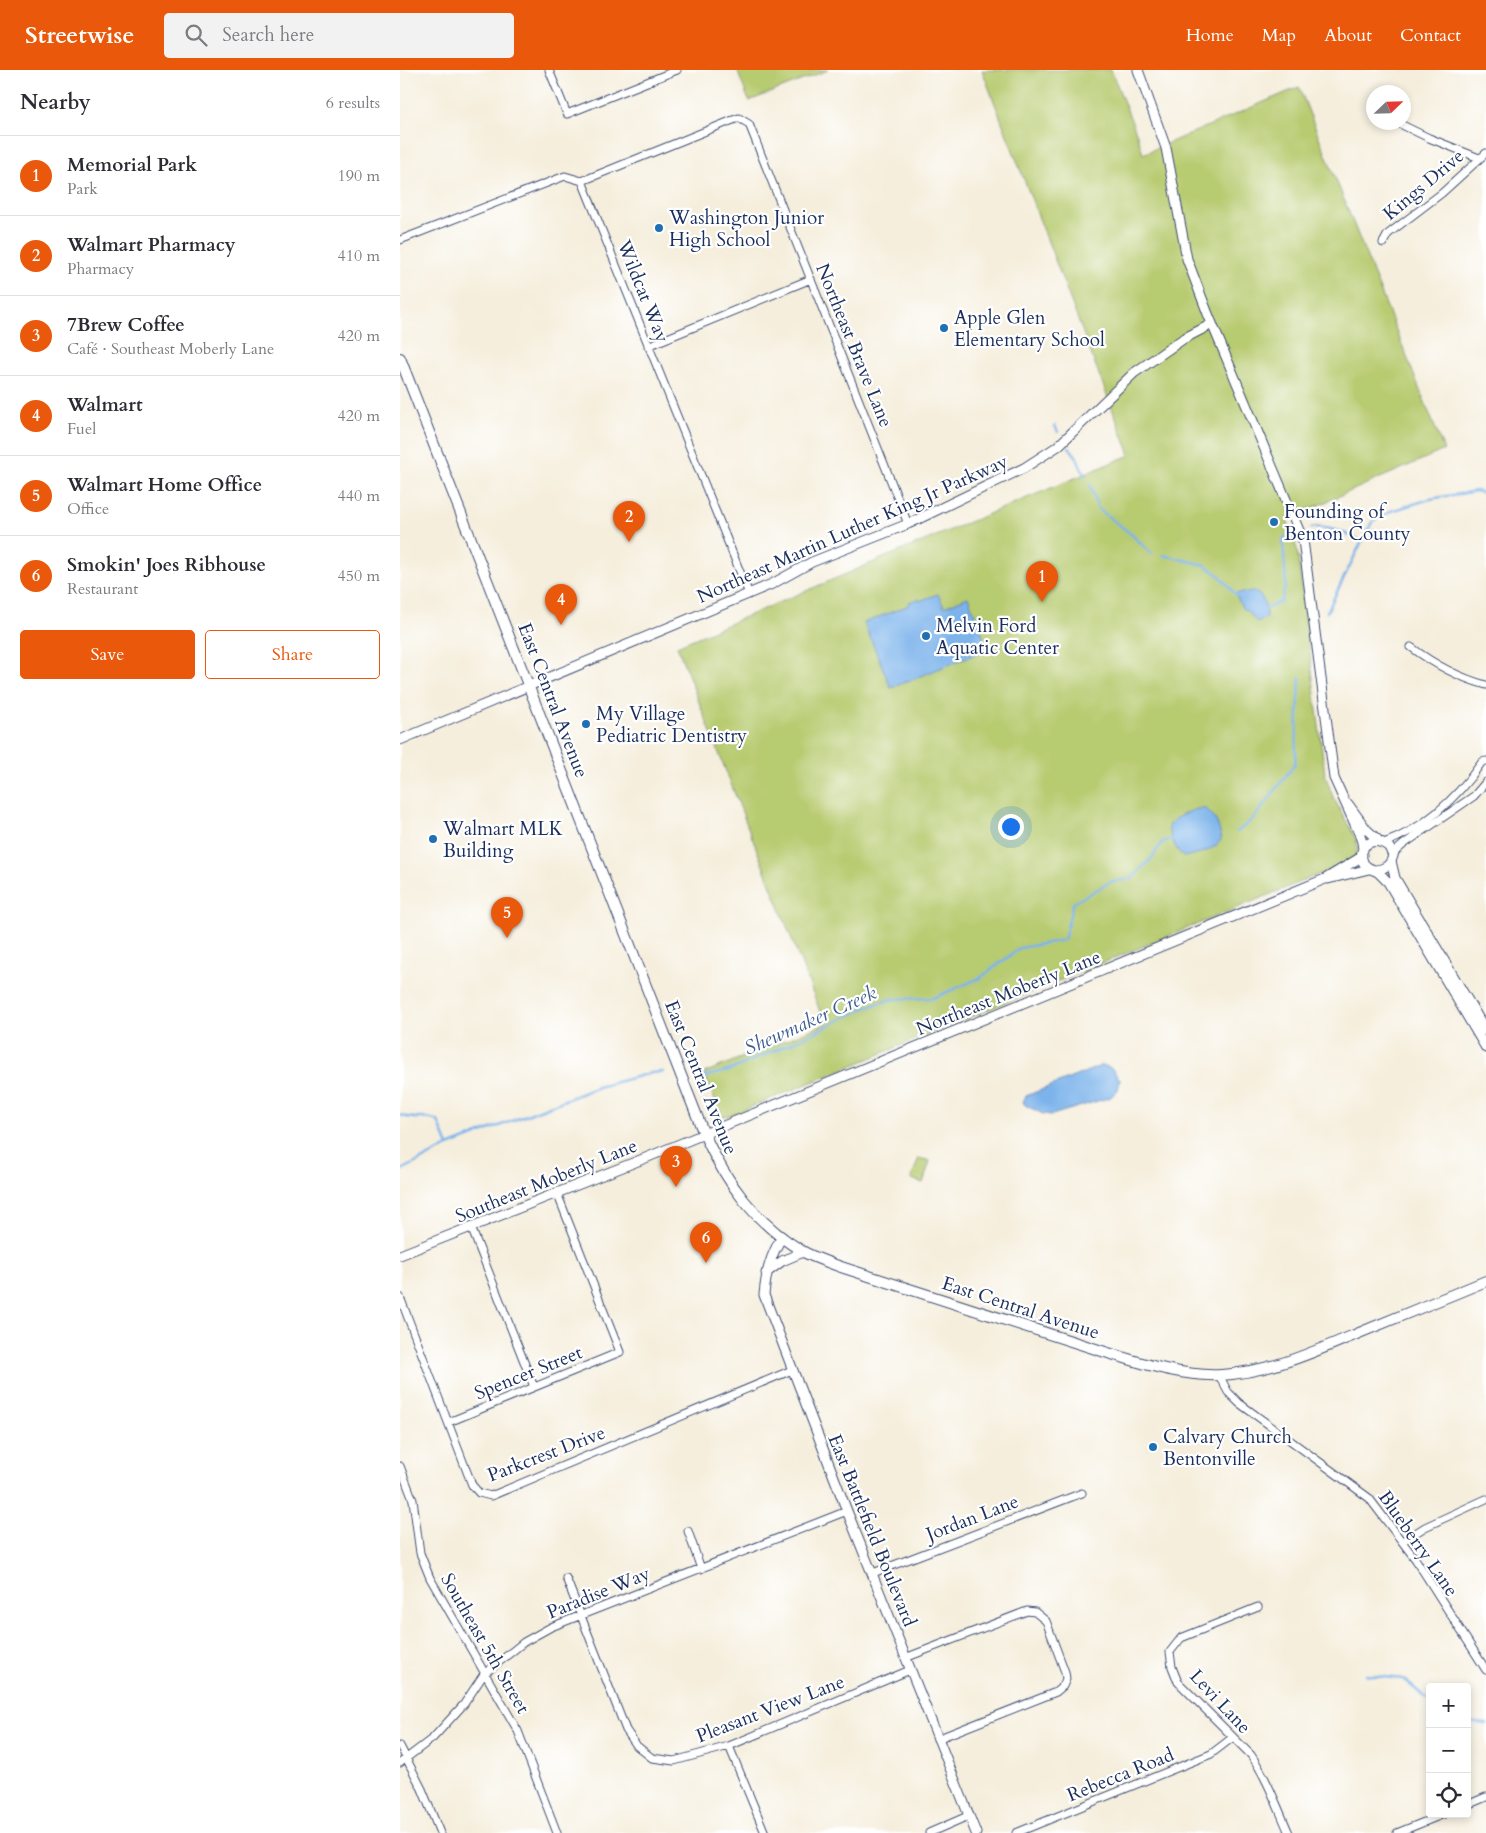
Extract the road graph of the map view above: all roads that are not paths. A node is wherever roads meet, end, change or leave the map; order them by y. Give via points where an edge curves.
1 (549, 70) edge
2 (675, 70) edge
3 (1138, 70) edge
4 (1411, 129) edge
5 (1486, 153) edge
6 (1479, 158) junction
7 (582, 180) junction
8 (400, 240) edge
9 (1383, 243) dead end
10 (811, 279) junction
11 (1212, 324) junction
12 (648, 346) junction
13 (400, 358) edge
14 (908, 524) junction
15 (748, 594) junction
16 (1411, 647) dead end
17 (529, 685) junction
18 (1486, 685) edge
19 (400, 740) edge
20 (1486, 761) edge
21 (1486, 782) edge
22 (1344, 800) junction
23 (1381, 842) junction
24 (1362, 853) junction
25 (1392, 859) junction
26 (1371, 870) junction
27 (1325, 880) junction
28 (1486, 1031) edge
29 (1486, 1048) edge
30 (704, 1134) junction
31 (557, 1193) junction
32 (471, 1227) junction
33 (782, 1237) junction
34 (803, 1252) junction
35 (400, 1256) edge
36 (766, 1273) junction
37 (1486, 1281) edge
38 (400, 1297) edge
39 (792, 1370) junction
40 (1220, 1375) junction
41 (534, 1387) junction
42 (449, 1422) junction
43 (400, 1466) edge
44 (1082, 1492) dead end
45 (1486, 1500) edge
46 (847, 1511) junction
47 (688, 1531) dead end
48 (1403, 1541) junction
49 (701, 1569) junction
50 (873, 1573) junction
51 (566, 1578) dead end
52 (1258, 1607) dead end
53 (581, 1614) junction
54 (905, 1658) junction
55 (910, 1670) junction
56 (1486, 1670) edge
57 (484, 1674) junction
58 (1232, 1738) junction
59 (937, 1739) junction
60 (400, 1746) edge
61 (729, 1746) junction
62 (407, 1758) junction
63 (400, 1763) edge
64 (1486, 1797) edge
65 (1471, 1803) edge
66 (968, 1816) junction
67 (1434, 1818) edge
68 (440, 1833) edge
69 (557, 1833) edge
70 (765, 1833) edge
71 (929, 1833) edge
72 (976, 1833) edge
73 (1016, 1833) edge
74 (1289, 1833) edge
75 (1397, 1833) edge

1 - 2 street via 567,114
3 - 11 street via 1166,148 1187,260
4 - 6 street
5 - 6 street, Kings Drive
6 - 9 street, Kings Drive via 1388,234
7 - 8 street via 565,176
7 - 10 street, Northeast Brave Lane via 733,120 745,120 752,130
7 - 12 street, Wildcat Way
10 - 12 street
10 - 14 street, Northeast Brave Lane
11 - 14 street, Northeast Martin Luther King Jr Parkway via 1183,339 1134,373 1058,446 1024,468
11 - 22 street via 1303,540 1331,763
12 - 15 street, Wildcat Way
13 - 17 main road, East Central Avenue
14 - 15 street, Northeast Martin Luther King Jr Parkway via 812,562
15 - 17 street, Northeast Martin Luther King Jr Parkway
16 - 18 street via 1462,678
17 - 19 street, Northeast Martin Luther King Jr Parkway
17 - 30 main road, East Central Avenue
20 - 23 street via 1450,803 1399,836
21 - 25 street via 1474,796 1404,844
22 - 23 street via 1366,829
22 - 24 street via 1359,833
23 - 24 street via 1368,844
23 - 25 street via 1389,847
24 - 26 street via 1364,863
24 - 27 street, Northeast Moberly Lane
25 - 26 street via 1385,868
25 - 28 street via 1395,878
26 - 27 street, Northeast Moberly Lane
26 - 29 street via 1388,882
27 - 30 street, Northeast Moberly Lane
30 - 31 street, Southeast Moberly Lane
30 - 33 main road, East Central Avenue via 734,1189 753,1212
31 - 32 street, Southeast Moberly Lane
31 - 41 street, Spencer Street via 620,1352
32 - 35 street, Southeast Moberly Lane
32 - 41 street
33 - 34 main road, East Central Avenue
33 - 36 street, East Battlefield Boulevard via 772,1252
34 - 36 street via 782,1261
34 - 40 main road, East Central Avenue via 1149,1365
36 - 39 street, East Battlefield Boulevard via 764,1295
37 - 40 main road, East Central Avenue via 1284,1363
38 - 42 street, Parkcrest Drive
39 - 42 street, Parkcrest Drive via 491,1496 479,1493 472,1485
39 - 46 street, East Battlefield Boulevard
40 - 48 street, Blueberry Lane via 1228,1392 1239,1403 1369,1498
41 - 42 street, Spencer Street
43 - 57 street, Southeast 5th Street via 414,1500 420,1553 430,1578
44 - 50 street, Jordan Lane
45 - 48 street via 1425,1527
46 - 49 street, Paradise Way
46 - 50 street, East Battlefield Boulevard
47 - 49 street
48 - 56 street, Blueberry Lane
49 - 53 street, Paradise Way
50 - 54 street, East Battlefield Boulevard
51 - 53 street, Pleasant View Lane
52 - 58 street, Levi Lane via 1181,1638 1170,1652 1178,1682
53 - 57 street, Paradise Way via 524,1642
53 - 61 street, Pleasant View Lane via 626,1730 637,1746 652,1758 674,1761
54 - 55 street, East Battlefield Boulevard
54 - 59 street via 1027,1611 1041,1615 1046,1621 1065,1672 1063,1686 1045,1697
55 - 59 street, East Battlefield Boulevard
55 - 61 street, Pleasant View Lane
57 - 62 street, Paradise Way via 464,1704 432,1738
57 - 69 street, Southeast 5th Street via 518,1731
58 - 73 street, Rebecca Road via 1211,1754
58 - 74 street, Levi Lane via 1251,1755 1260,1769
59 - 66 street, East Battlefield Boulevard
60 - 62 street
61 - 70 street
62 - 63 street, Paradise Way
62 - 68 street
64 - 65 street
66 - 71 street
66 - 72 street, East Battlefield Boulevard
67 - 75 street

